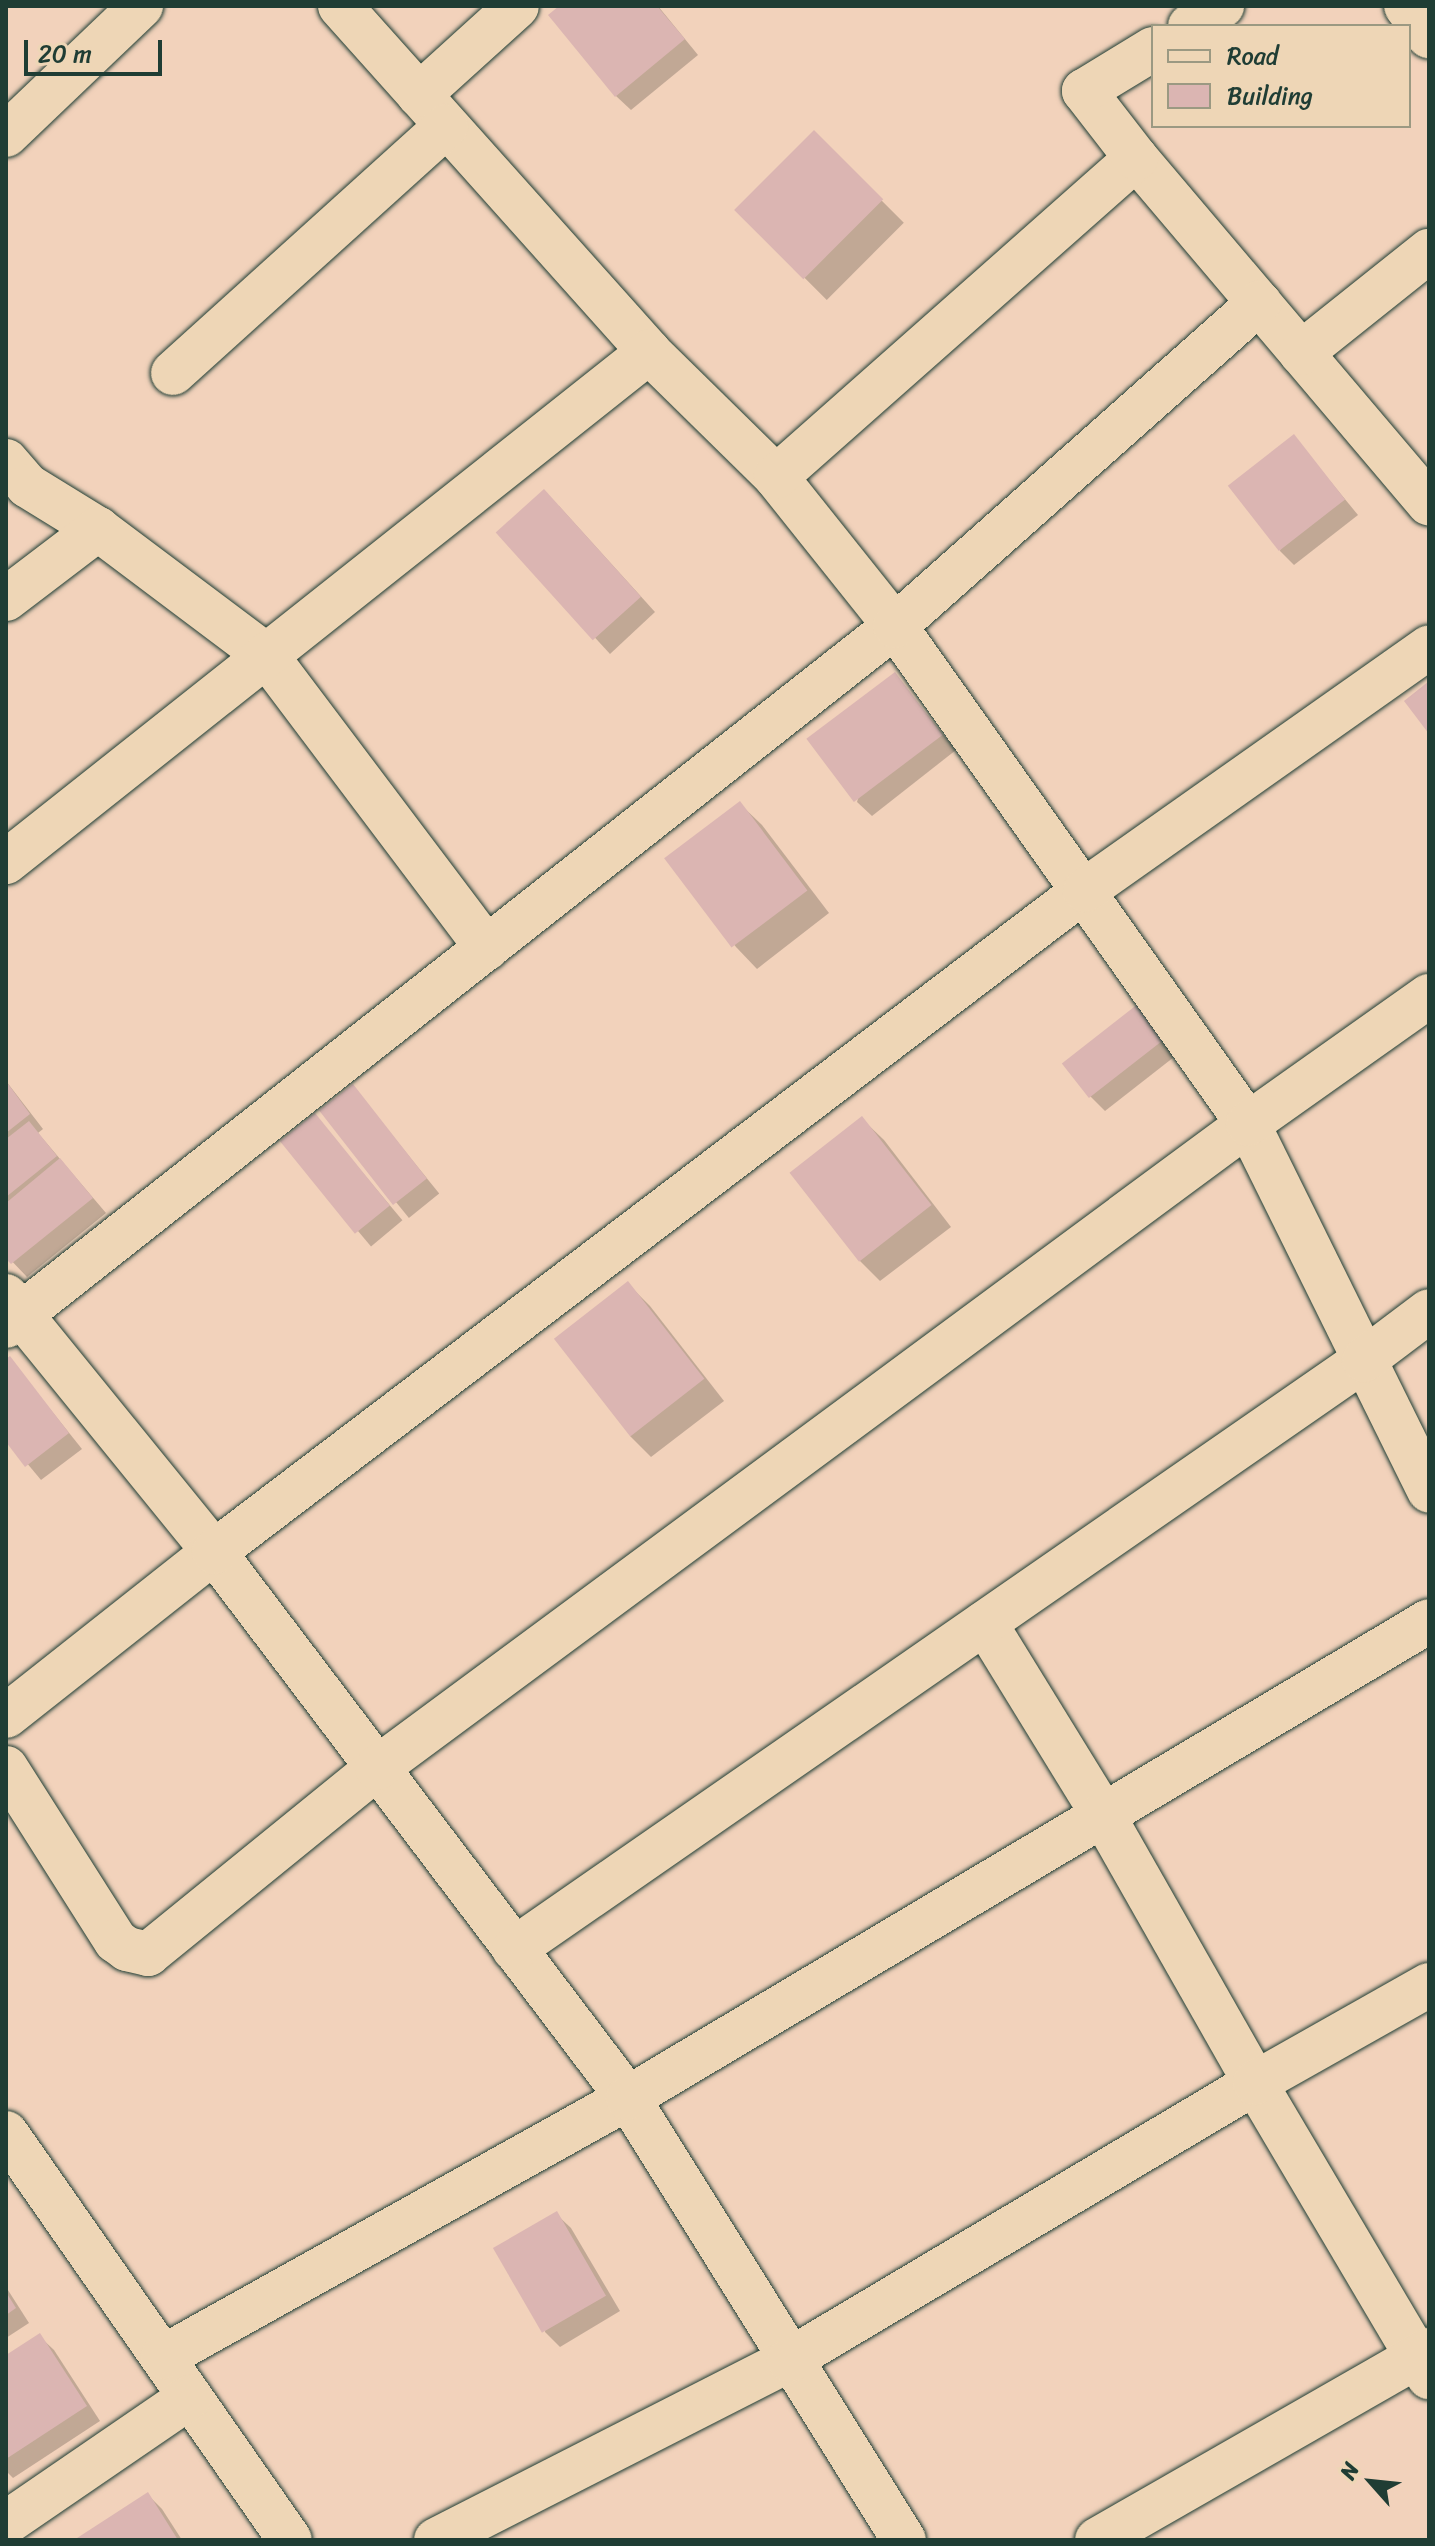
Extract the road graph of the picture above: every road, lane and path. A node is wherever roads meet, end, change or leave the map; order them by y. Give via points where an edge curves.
1 (141, 6) edge
2 (340, 6) edge
3 (517, 6) edge
4 (1222, 6) edge
5 (1406, 6) edge
6 (1193, 24) edge
7 (1429, 36) edge
8 (1151, 50) edge
9 (432, 110) junction
10 (6, 135) edge
11 (1136, 158) junction
12 (1429, 251) edge
13 (1259, 303) junction
14 (649, 352) junction
15 (1301, 353) junction
16 (173, 373) dead end
17 (6, 461) edge
18 (776, 477) junction
19 (1429, 504) edge
20 (98, 529) junction
21 (6, 599) edge
22 (895, 626) junction
23 (1429, 647) edge
24 (266, 655) junction
25 (6, 862) edge
26 (1085, 890) junction
27 (487, 948) junction
28 (1429, 996) edge
29 (1248, 1124) junction
30 (1429, 1311) edge
31 (11, 1313) edge
32 (1364, 1360) junction
33 (1429, 1491) edge
34 (214, 1552) junction
35 (1429, 1621) edge
36 (985, 1623) junction
37 (6, 1716) edge
38 (6, 1768) edge
39 (377, 1768) junction
40 (1103, 1815) junction
41 (514, 1949) junction
42 (1429, 1985) edge
43 (1255, 2083) junction
44 (628, 2098) junction
45 (6, 2133) edge
46 (163, 2357) junction
47 (789, 2360) junction
48 (1425, 2362) edge
49 (190, 2397) junction
50 (6, 2525) edge
51 (15, 2540) edge
52 (290, 2540) edge
53 (436, 2540) edge
54 (904, 2540) edge
55 (1097, 2540) edge

1 - 10 street
2 - 9 street
3 - 9 street
4 - 6 street
5 - 7 street
8 - 11 street via 1084,91
9 - 14 street
9 - 16 street
11 - 13 street
11 - 18 street
12 - 15 street
13 - 15 street
13 - 22 street
14 - 18 street
14 - 24 street
15 - 19 street
17 - 20 street via 28,486
18 - 22 street
20 - 21 street
20 - 24 street
22 - 26 street
22 - 27 street
23 - 26 street
24 - 25 street
24 - 27 street
26 - 29 street
26 - 34 street
27 - 31 street
28 - 29 street
29 - 32 street
29 - 39 street
30 - 32 street
31 - 34 street
32 - 33 street
32 - 36 street
34 - 37 street
34 - 39 street
35 - 40 street
36 - 40 street
36 - 41 street
38 - 39 street via 116,1941 148,1954
39 - 41 street
40 - 43 street
40 - 44 street
41 - 44 street
42 - 43 street
43 - 47 street
43 - 48 street
44 - 46 street
44 - 47 street
45 - 46 street
46 - 49 street
47 - 53 street
47 - 54 street
48 - 55 street
49 - 50 street
49 - 52 street
50 - 51 street

